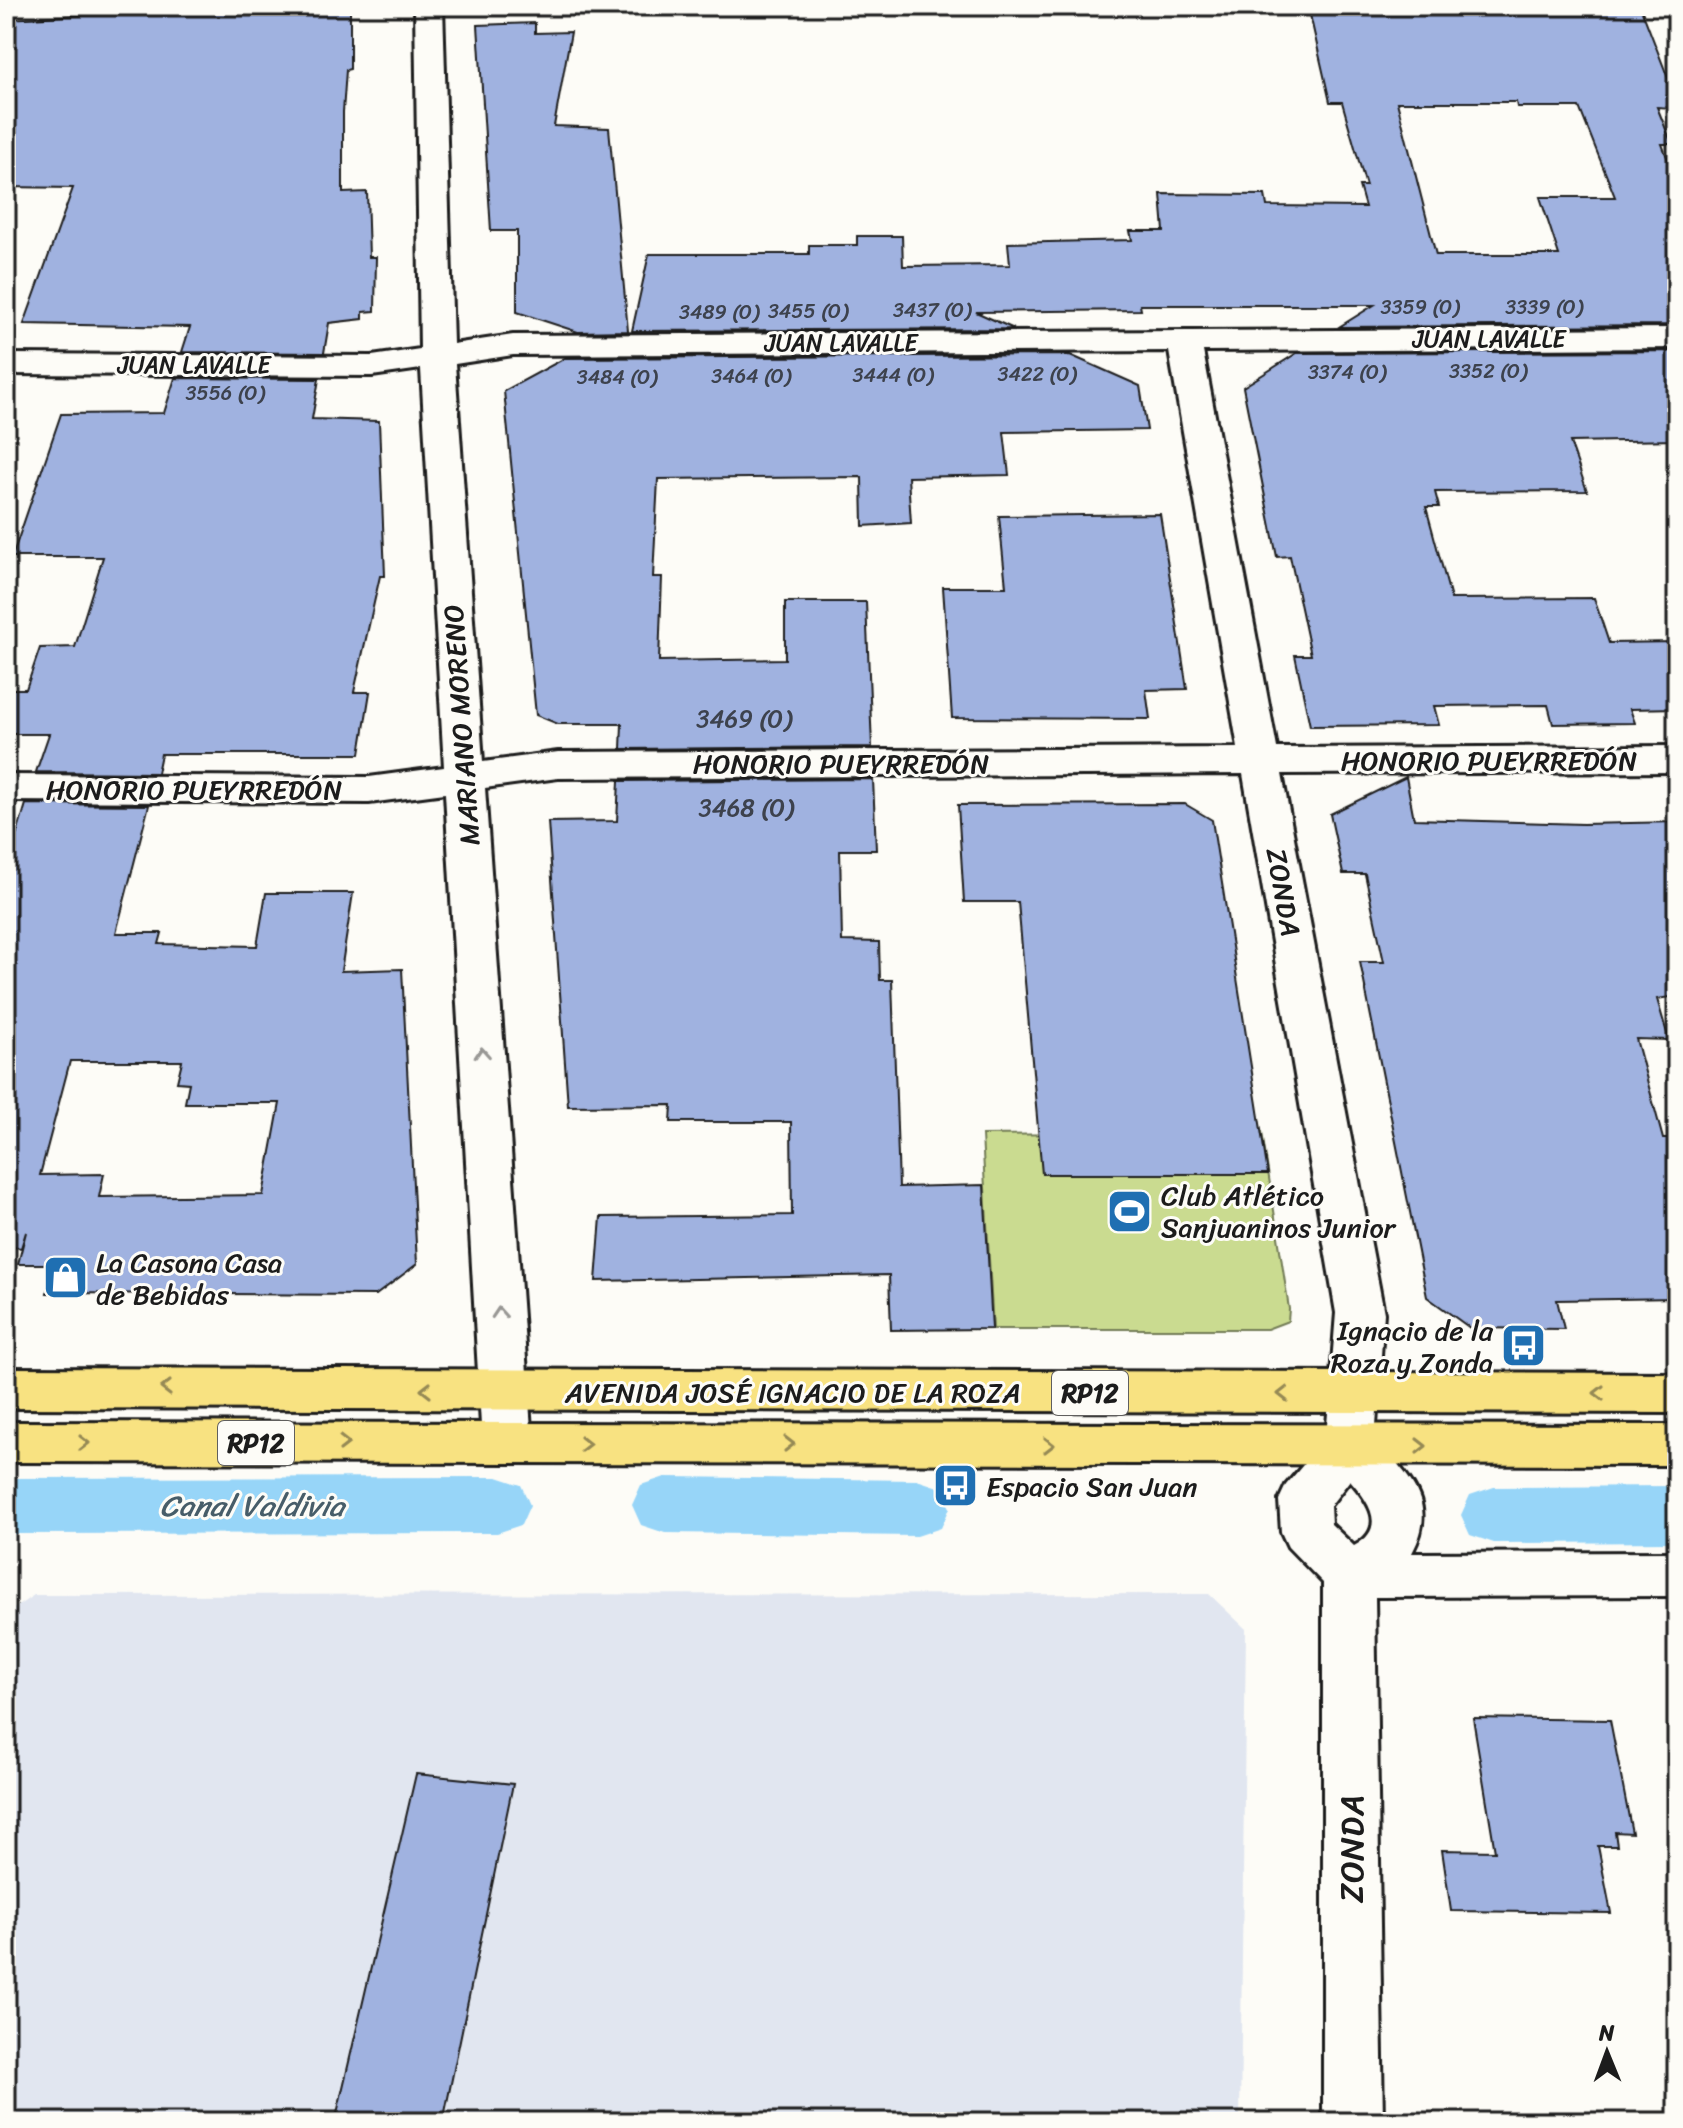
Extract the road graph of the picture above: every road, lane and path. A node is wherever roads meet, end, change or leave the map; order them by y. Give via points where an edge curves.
1 (429, 6) edge
2 (1677, 338) edge
3 (1184, 340) junction
4 (438, 356) junction
5 (6, 364) edge
6 (1677, 759) edge
7 (1261, 761) junction
8 (465, 778) junction
9 (6, 788) edge
10 (6, 1388) edge
11 (504, 1391) junction
12 (1677, 1393) edge
13 (1355, 1394) junction
14 (6, 1442) edge
15 (507, 1443) junction
16 (1350, 1445) junction
17 (1677, 1445) edge
18 (1677, 1574) edge
19 (1349, 1575) junction
20 (1353, 2122) edge

1 - 4 street, MARIANO MORENO
2 - 3 street, JUAN LAVALLE
3 - 4 street, JUAN LAVALLE via 513,345
3 - 7 street, ZONDA
4 - 5 street, JUAN LAVALLE via 372,366
4 - 8 street, MARIANO MORENO
6 - 7 street, HONORIO PUEYRREDÓN
7 - 8 street, HONORIO PUEYRREDÓN via 558,765
7 - 13 street, ZONDA via 1360,1313
8 - 9 street, HONORIO PUEYRREDÓN via 369,790
11 -> 8 street, MARIANO MORENO
11 -> 10 main road, AVENIDA JOSÉ IGNACIO DE LA ROZA / RP12
13 -> 11 main road, AVENIDA JOSÉ IGNACIO DE LA ROZA / RP12
11 - 15 street, MARIANO MORENO
12 -> 13 main road, AVENIDA JOSÉ IGNACIO DE LA ROZA / RP12
13 - 16 street, ZONDA
14 -> 15 main road, AVENIDA JOSÉ IGNACIO DE LA ROZA / RP12
15 -> 16 main road, AVENIDA JOSÉ IGNACIO DE LA ROZA / RP12
16 -> 17 main road, AVENIDA JOSÉ IGNACIO DE LA ROZA / RP12
16 - 19 street via 1304,1500 1306,1532
16 - 19 street via 1394,1496 1399,1528 1383,1556
18 - 19 street
19 - 20 street, ZONDA

